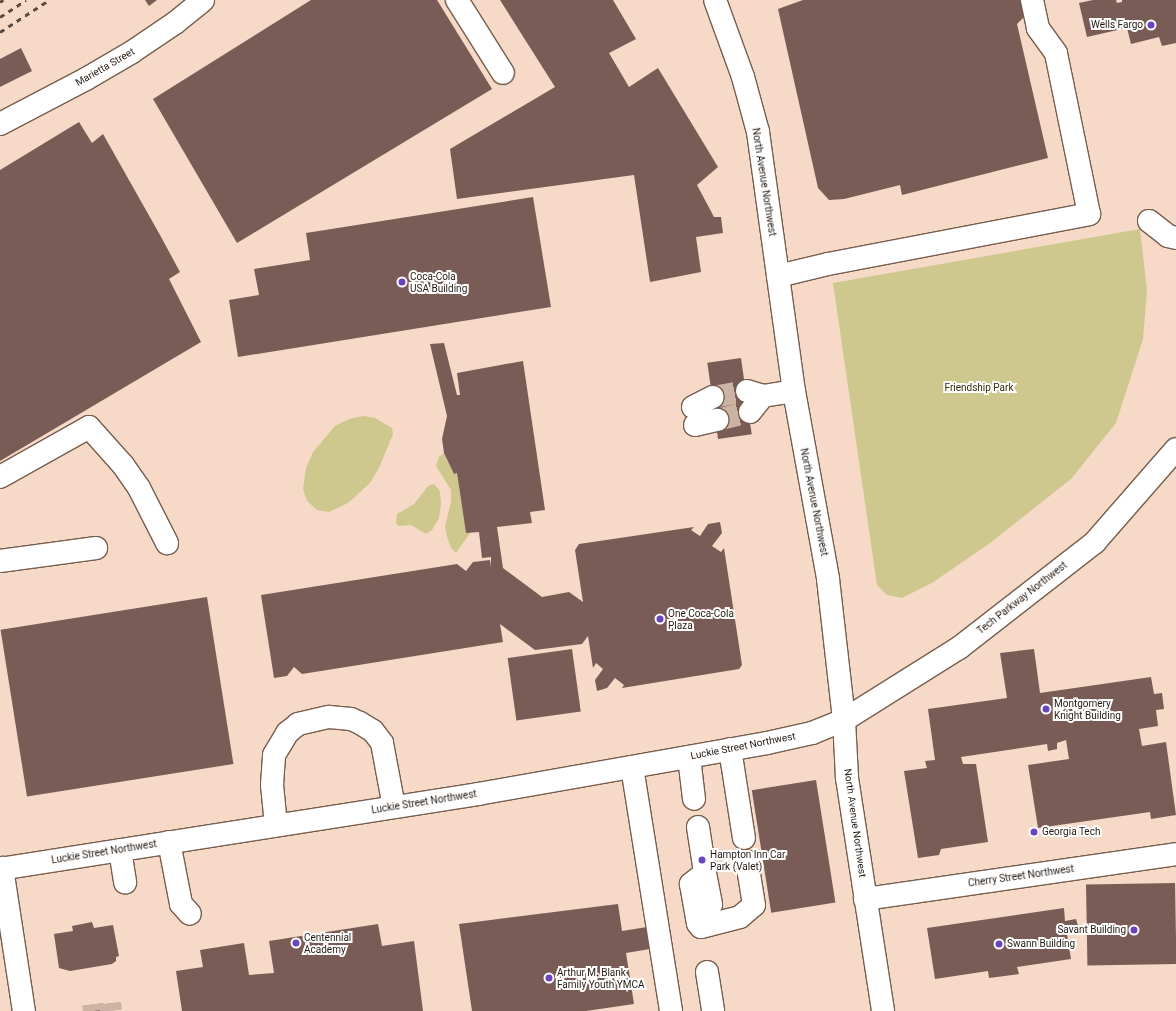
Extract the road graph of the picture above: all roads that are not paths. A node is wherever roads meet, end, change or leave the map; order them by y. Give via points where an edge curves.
1 (203, 0) edge
2 (457, 0) edge
3 (715, 0) edge
4 (1032, 0) edge
5 (503, 73) dead end
6 (0, 124) edge
7 (1149, 221) dead end
8 (1176, 238) edge
9 (778, 276) junction
10 (794, 391) junction
11 (713, 397) tunnel mouth
12 (753, 400) tunnel mouth
13 (717, 420) tunnel mouth
14 (1176, 449) edge
15 (0, 478) edge
16 (167, 543) dead end
17 (96, 548) dead end
18 (0, 560) edge
19 (844, 720) junction
20 (730, 750) junction
21 (689, 757) junction
22 (632, 767) junction
23 (694, 799) dead end
24 (394, 807) junction
25 (276, 825) junction
26 (698, 827) dead end
27 (744, 838) dead end
28 (169, 842) junction
29 (120, 850) junction
30 (1176, 854) edge
31 (747, 862) dead end
32 (1, 869) edge
33 (705, 873) junction
34 (125, 883) dead end
35 (865, 899) junction
36 (711, 904) dead end
37 (190, 914) dead end
38 (707, 972) dead end
39 (24, 1011) edge
40 (671, 1011) edge
41 (713, 1011) edge
42 (883, 1011) edge

1 - 6 main road, Marietta Street via 132,52
2 - 5 main road
3 - 9 main road, North Avenue Northwest via 743,77 758,132
4 - 9 main road via 1038,28 1056,53 1089,214
7 - 8 main road via 1168,236
9 - 10 main road, North Avenue Northwest
10 - 12 main road
10 - 19 main road, North Avenue Northwest via 826,564
11 - 13 main road via 694,416
14 - 19 main road, Tech Parkway Northwest via 1095,542 959,648
15 - 16 main road via 89,427 123,465 139,488
17 - 18 main road
19 - 20 main road, Luckie Street Northwest via 812,733
19 - 35 main road, North Avenue Northwest via 847,778
20 - 21 main road, Luckie Street Northwest
20 - 27 main road
21 - 22 main road, Luckie Street Northwest
21 - 23 main road
22 - 24 main road, Luckie Street Northwest
22 - 40 main road
24 - 25 main road, Luckie Street Northwest
24 - 25 main road via 382,743 373,731 360,723 346,718 329,717 298,724 287,733 274,755 272,785
25 - 28 main road, Luckie Street Northwest
26 - 33 main road
28 - 29 main road, Luckie Street Northwest
28 - 37 main road via 181,904
29 - 32 main road, Luckie Street Northwest
29 - 34 main road
30 - 35 main road, Cherry Street Northwest
31 - 33 main road via 754,905 740,916 701,927 698,923 691,884
32 - 39 main road
33 - 36 main road
35 - 42 main road, North Avenue Northwest
38 - 41 main road

